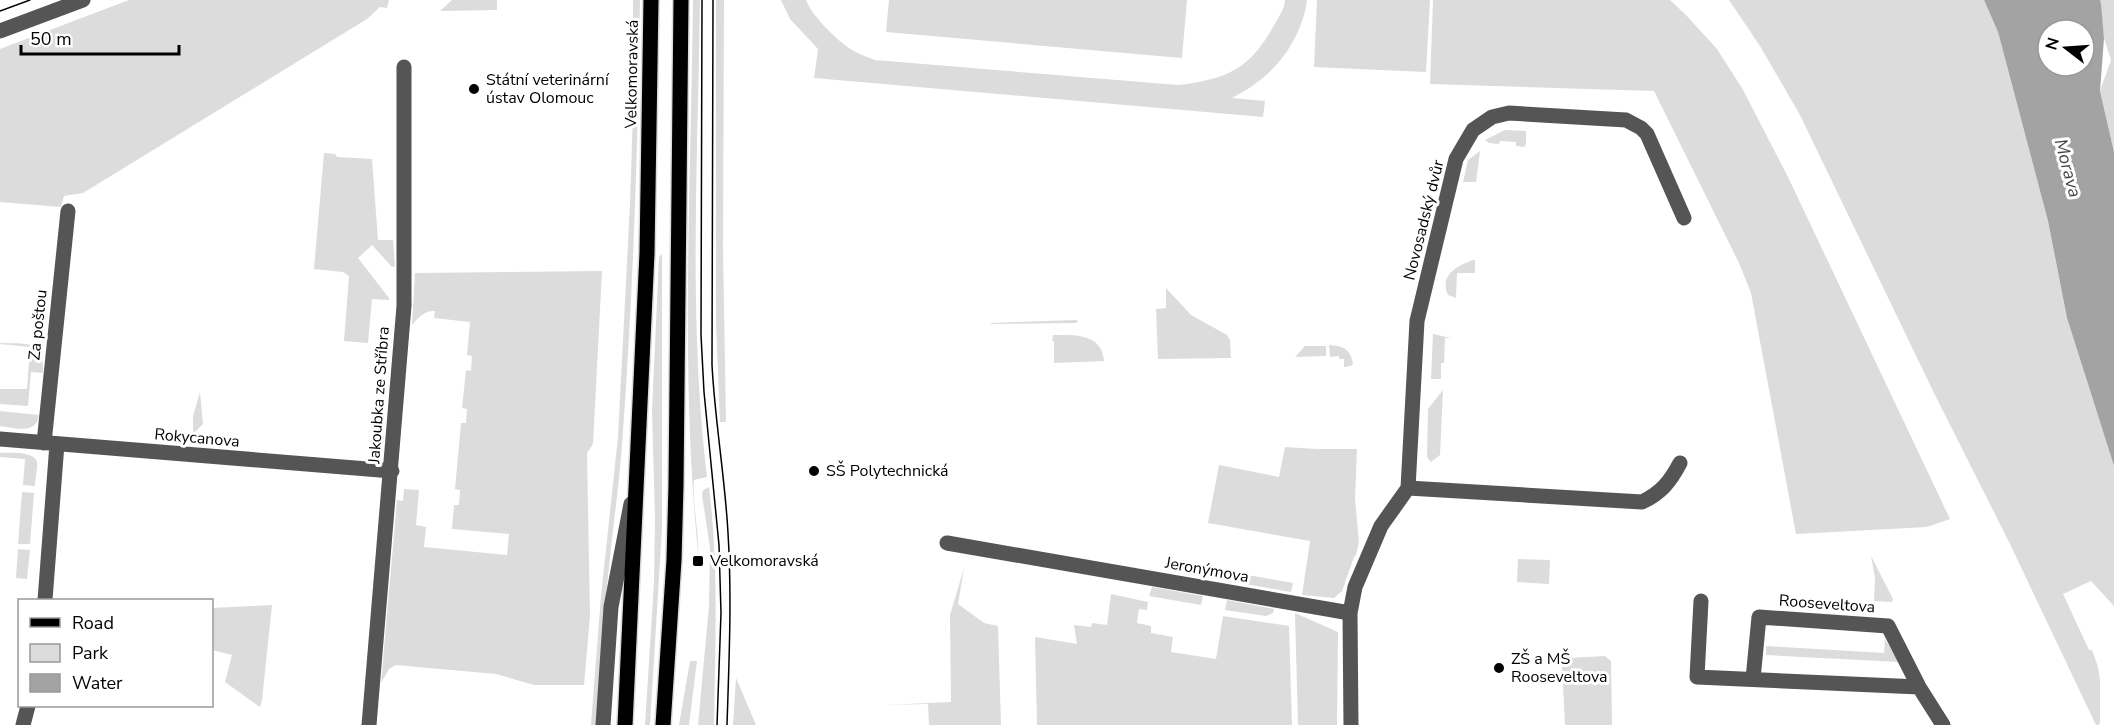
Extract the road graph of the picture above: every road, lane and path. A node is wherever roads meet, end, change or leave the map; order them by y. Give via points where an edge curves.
1 (83, 0) edge
2 (651, 0) edge
3 (681, 0) edge
4 (0, 31) edge
5 (404, 67) dead end
6 (68, 211) dead end
7 (1684, 218) dead end
8 (0, 439) edge
9 (51, 444) junction
10 (1680, 463) dead end
11 (392, 471) junction
12 (635, 481) junction
13 (1408, 488) junction
14 (947, 543) dead end
15 (45, 599) edge
16 (1701, 601) dead end
17 (1350, 613) junction
18 (1753, 679) junction
19 (1919, 687) junction
20 (28, 707) edge
21 (23, 725) edge
22 (369, 725) edge
23 (603, 725) edge
24 (625, 725) edge
25 (663, 725) edge
26 (1351, 725) edge
27 (1943, 725) edge

1 - 4 street
2 - 12 main road, Velkomoravská via 647,253
3 - 25 main road via 675,518
5 - 11 street, Jakoubka ze Stříbra via 404,306
6 - 9 street, Za poštou
7 - 13 street, Novosadský dvůr via 1647,134 1636,124 1626,120 1509,113 1492,117 1473,130 1456,159 1417,321
8 - 9 street, Rokycanova
9 - 11 street, Rokycanova
9 - 15 street, Za poštou
10 - 13 street via 1664,488 1642,502
11 - 22 street, Jakoubka ze Stříbra
12 - 23 street via 611,607
12 - 24 main road, Velkomoravská
13 - 17 street via 1374,540 1355,587
14 - 17 street, Jeronýmova
16 - 18 street via 1697,677
17 - 26 street
18 - 19 street
18 - 19 street, Rooseveltova via 1759,617 1888,626
19 - 27 street, Rooseveltova
20 - 21 street

